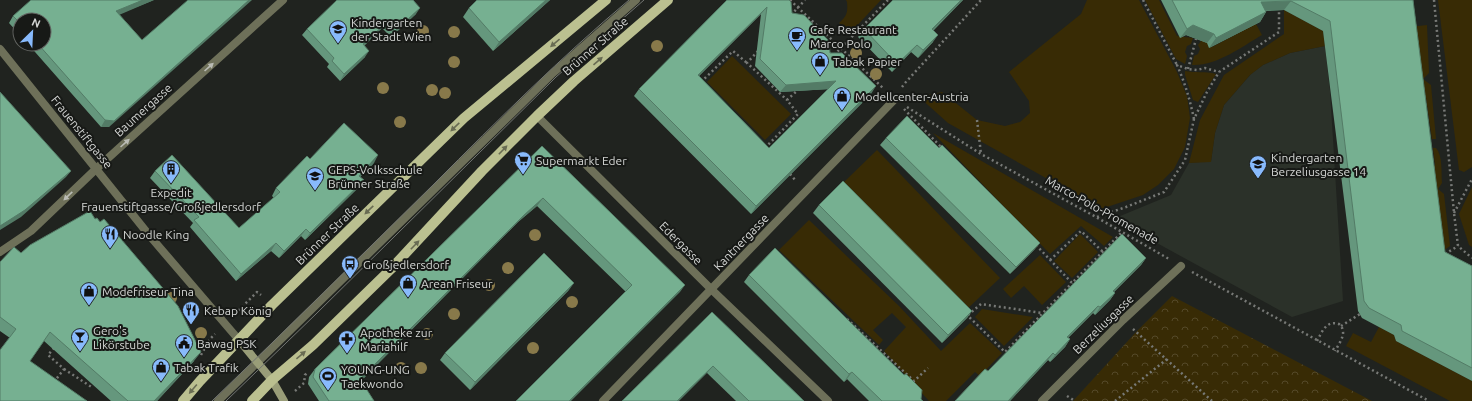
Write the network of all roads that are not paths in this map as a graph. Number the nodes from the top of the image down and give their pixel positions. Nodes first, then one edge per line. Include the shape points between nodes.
1 (283, 0) edge
2 (606, 0) edge
3 (636, 0) edge
4 (668, 0) edge
5 (0, 50) edge
6 (895, 99) road end
7 (537, 116) junction
8 (96, 169) junction
9 (0, 252) edge
10 (1181, 266) road end
11 (712, 289) junction
12 (238, 340) junction
13 (258, 363) junction
14 (272, 380) junction
15 (183, 401) edge
16 (218, 401) edge
17 (252, 401) edge
18 (284, 401) edge
19 (603, 401) edge
20 (828, 401) edge
21 (1042, 401) edge

8 -> 1 street, Baumergasse
2 -> 12 main road, Brünner Straße via 464,118
3 - 13 street via 553,73
7 -> 4 main road, Brünner Straße
5 - 8 street, Frauenstiftgasse
6 - 11 street, Kantnergasse
7 - 11 street, Edergasse
14 -> 7 main road, Brünner Straße via 313,345 392,269 482,171
8 -> 9 street, Baumergasse via 31,232
8 - 12 street, Frauenstiftgasse
10 - 21 street, Berzeliusgasse
11 - 19 street, Kantnergasse
11 - 20 street, Edergasse
12 - 13 main road
12 -> 15 main road, Brünner Straße
13 - 14 main road
13 - 16 street
14 - 17 main road, Brünner Straße
14 - 18 main road

